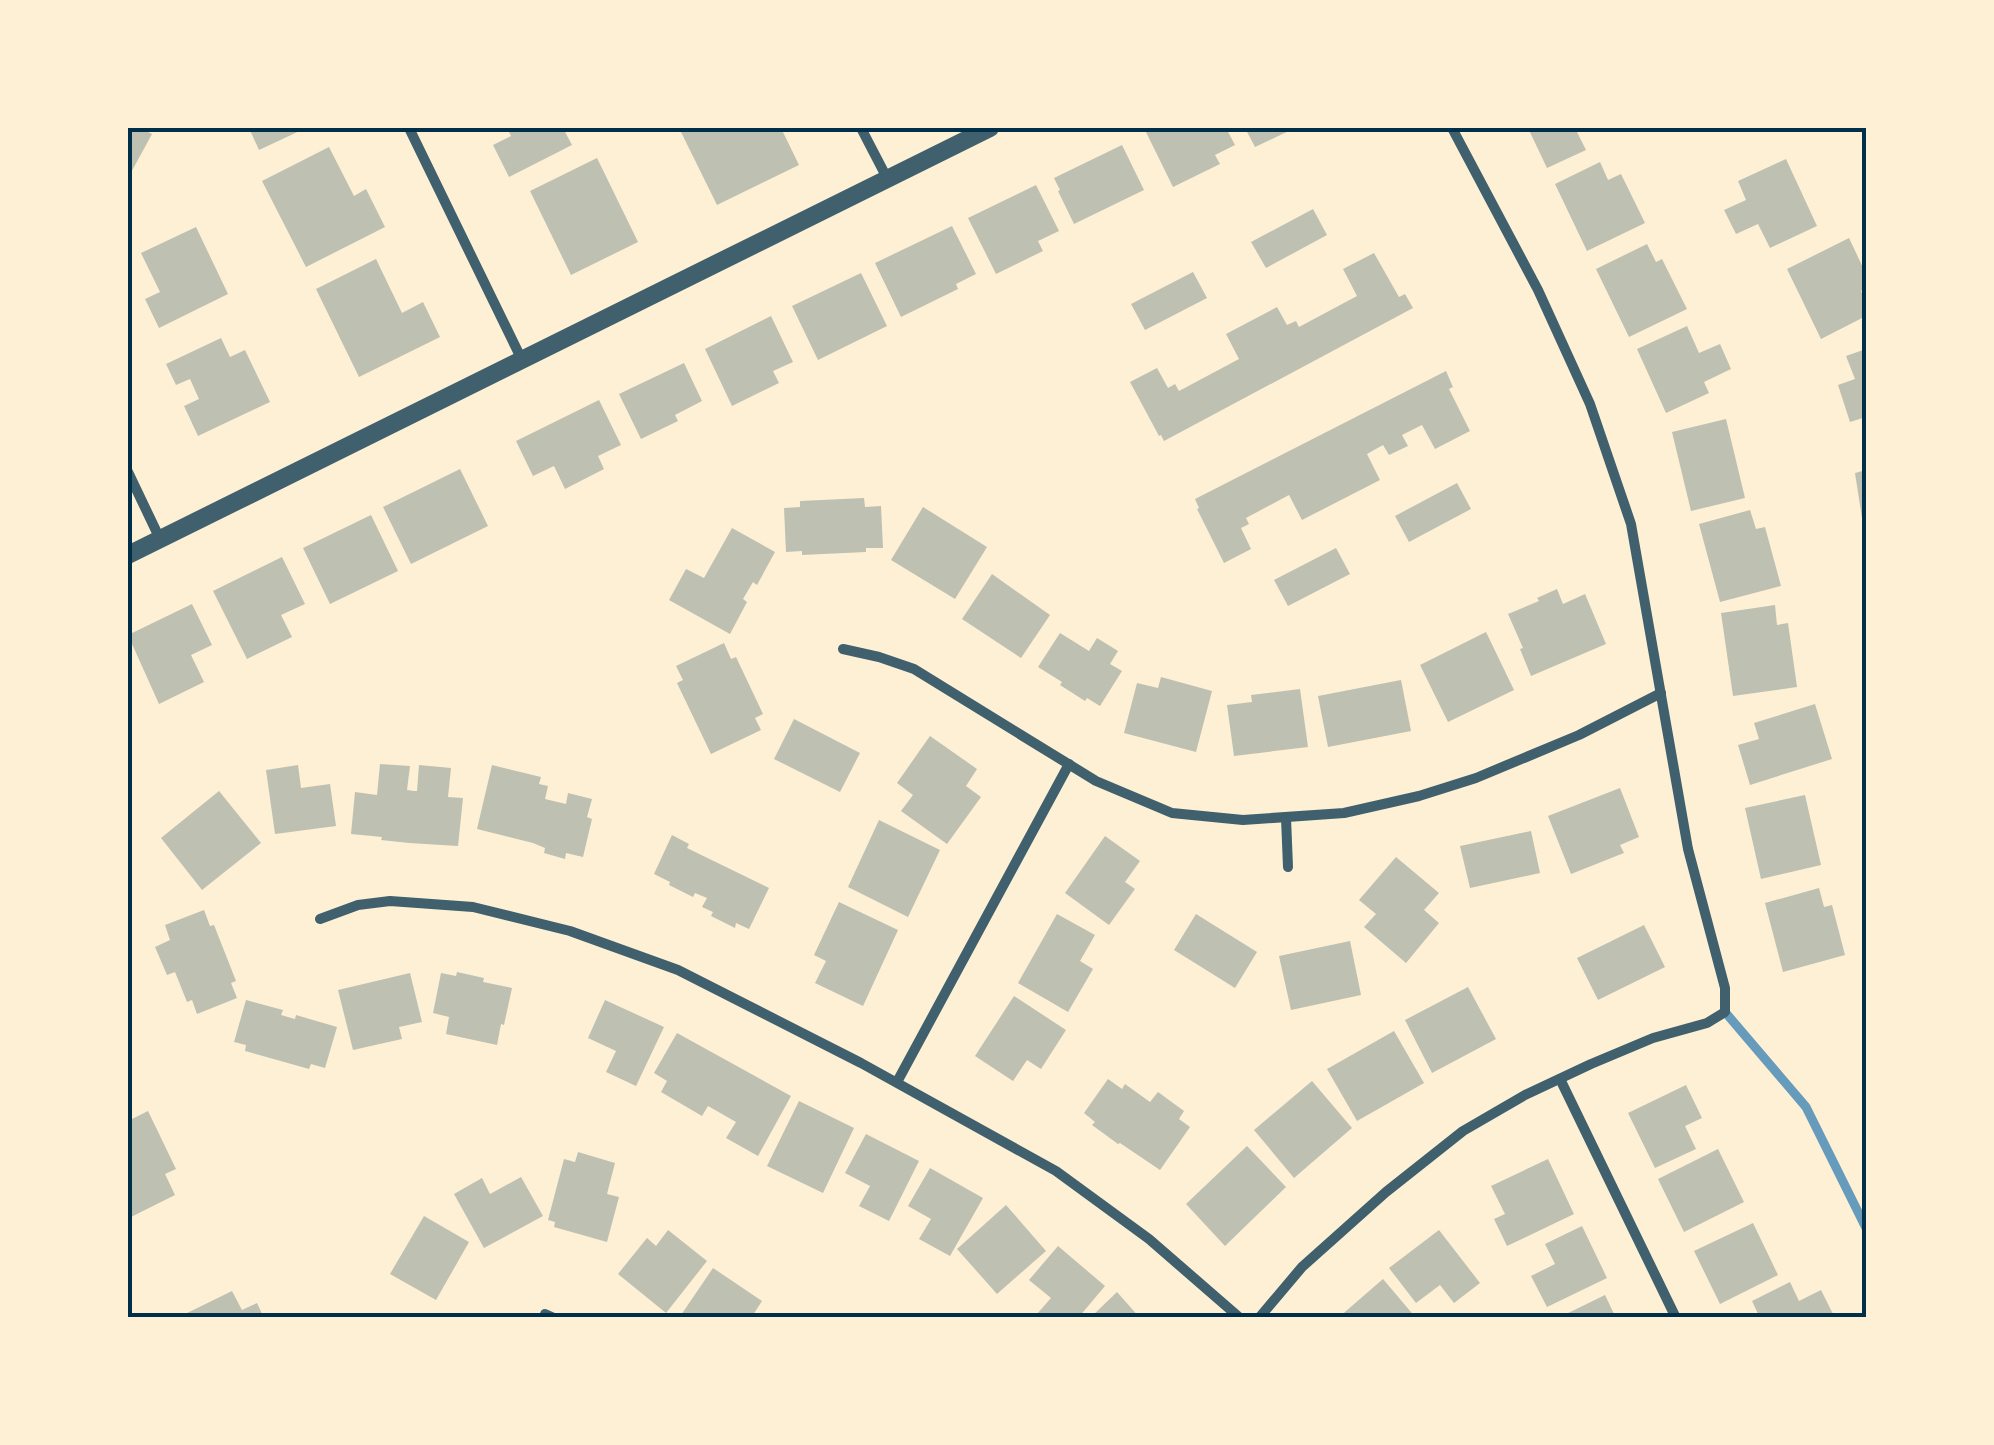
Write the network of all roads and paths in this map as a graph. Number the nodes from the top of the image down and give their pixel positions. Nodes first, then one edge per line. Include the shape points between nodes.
1 (409, 128) edge
2 (861, 128) edge
3 (990, 128) edge
4 (1452, 128) edge
5 (887, 178) junction
6 (522, 360) junction
7 (128, 472) edge
8 (160, 539) junction
9 (128, 555) edge
10 (842, 649) dead end
11 (1661, 692) junction
12 (1069, 764) junction
13 (1286, 818) junction
14 (1288, 867) dead end
15 (320, 919) dead end
16 (1560, 1078) junction
17 (897, 1082) junction
18 (1240, 1318) edge
19 (1259, 1318) edge
20 (1676, 1318) edge

1 - 6 street
2 - 5 street
3 - 5 street
4 - 11 street via 1538,290 1599,430 1631,524
5 - 6 street
6 - 8 street
7 - 8 street
8 - 9 street
10 - 12 street via 914,669
11 - 13 street via 1476,778 1344,813
11 - 16 street via 1725,1012
12 - 13 street via 1172,813
12 - 17 street
13 - 14 street
15 - 17 street via 390,901 473,907 570,931 678,970
16 - 19 street via 1463,1131 1302,1267
16 - 20 street
17 - 18 street via 1056,1171 1150,1239

